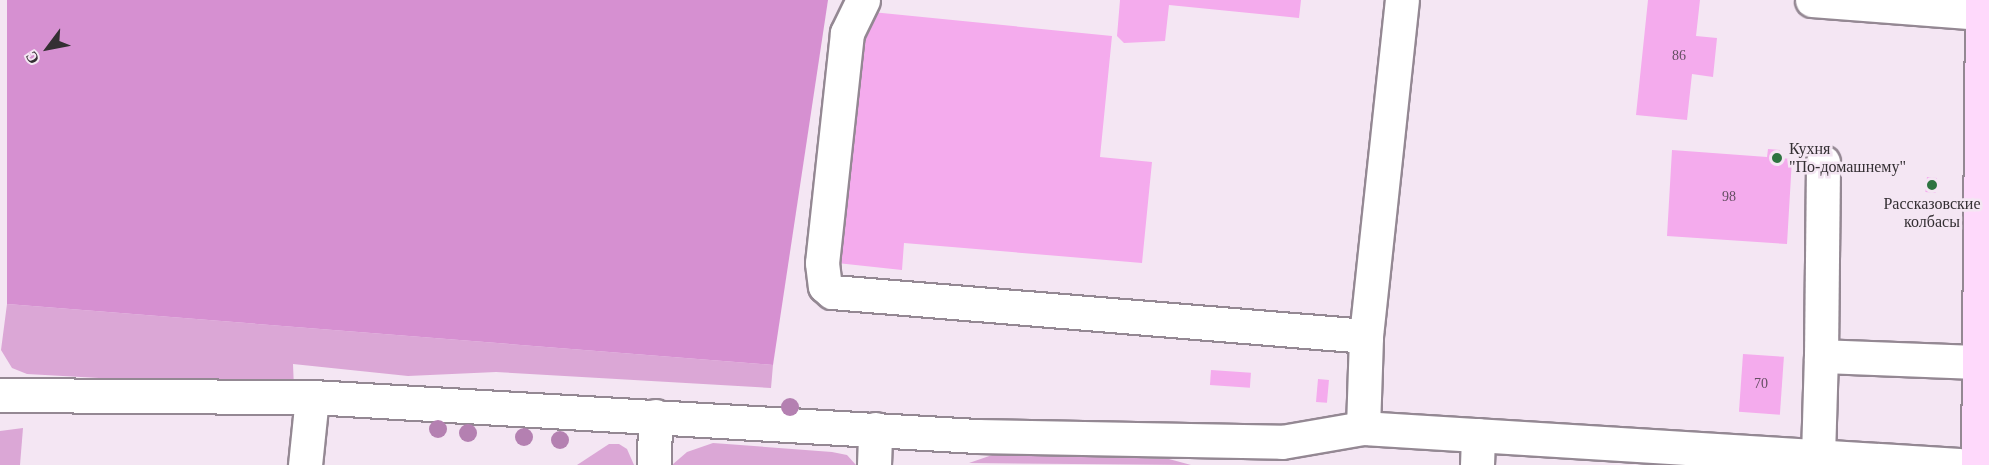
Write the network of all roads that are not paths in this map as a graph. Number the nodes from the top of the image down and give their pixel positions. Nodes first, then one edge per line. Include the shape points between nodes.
1 (863, 0) edge
2 (1402, 0) edge
3 (1812, 0) edge
4 (1982, 7) edge
5 (1823, 162) dead end
6 (1366, 336) junction
7 (1821, 356) junction
8 (1979, 362) junction
9 (0, 394) edge
10 (312, 397) junction
11 (655, 416) junction
12 (1363, 428) junction
13 (875, 429) junction
14 (1478, 450) edge
15 (1281, 453) edge
16 (1834, 460) edge
17 (305, 465) edge
18 (654, 465) edge
19 (874, 465) edge
20 (1959, 465) edge
21 (1978, 465) edge

1 - 6 street via 847,33 822,263 825,286 832,292
2 - 6 street
3 - 4 street
4 - 8 main road
5 - 7 street
6 - 12 street
7 - 8 street
7 - 16 street
8 - 21 main road
9 - 10 street
10 - 11 street
10 - 17 street
11 - 13 street
11 - 18 street
12 - 14 street
12 - 15 street
13 - 15 street
13 - 19 street
14 - 16 street
16 - 20 street

